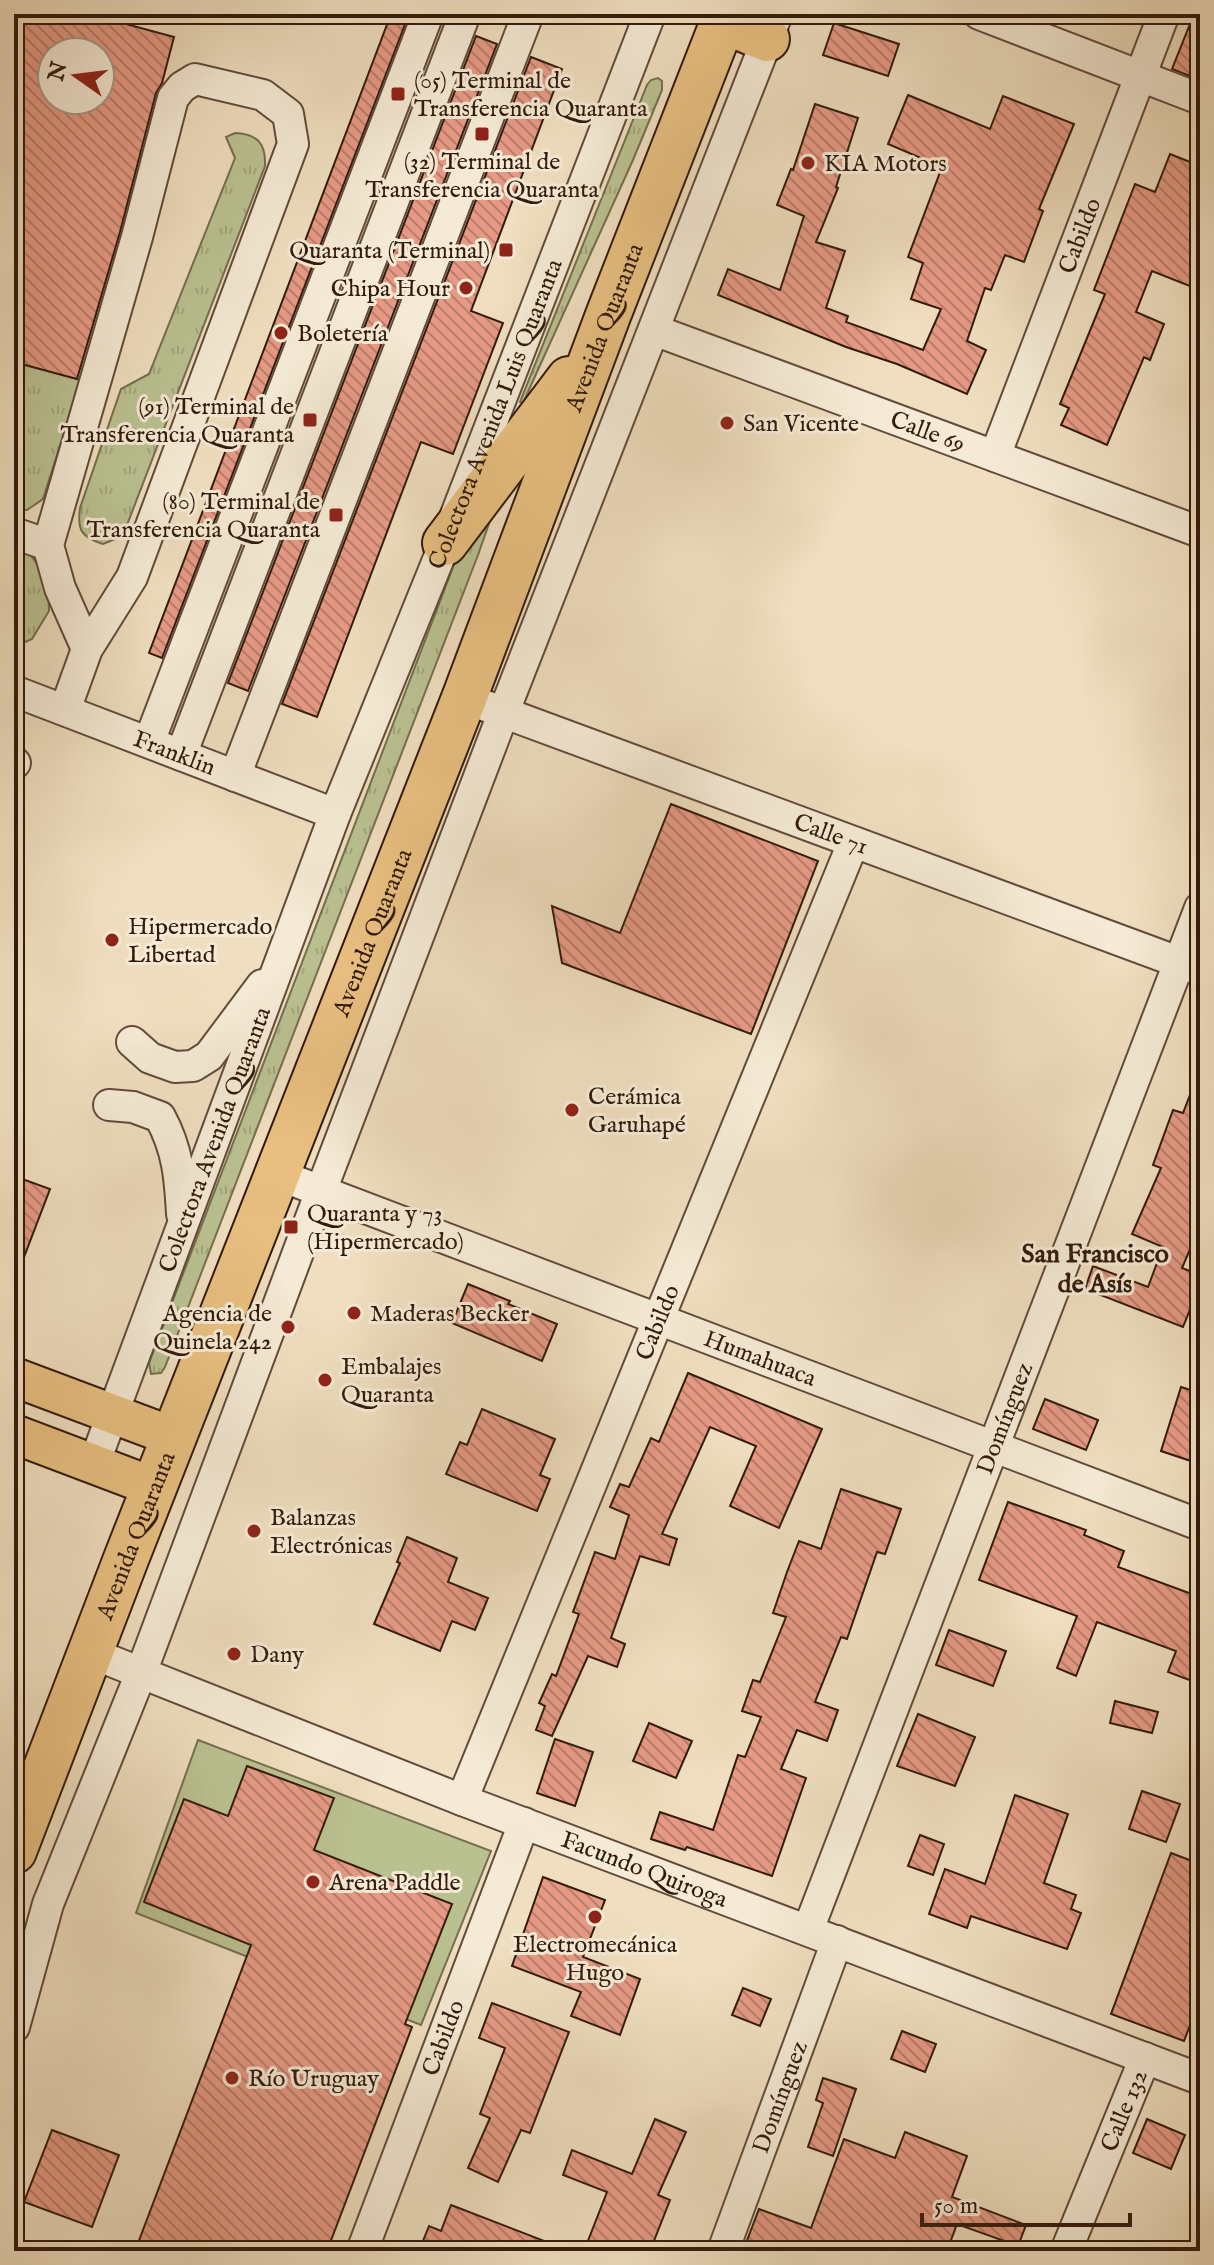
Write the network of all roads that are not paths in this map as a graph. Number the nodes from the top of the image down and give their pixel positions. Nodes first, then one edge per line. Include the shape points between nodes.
1 (428, 14) edge
2 (465, 14) edge
3 (528, 14) edge
4 (650, 14) edge
5 (979, 14) edge
6 (1164, 14) edge
7 (718, 16) edge
8 (772, 26) edge
9 (1140, 76) junction
10 (1200, 99) edge
11 (654, 330) junction
12 (599, 339) junction
13 (995, 456) junction
14 (1200, 532) edge
15 (14, 533) edge
16 (445, 543) junction
17 (48, 545) junction
18 (87, 649) junction
19 (14, 691) edge
20 (465, 696) junction
21 (65, 710) junction
22 (503, 714) junction
23 (149, 742) junction
24 (181, 755) junction
25 (235, 776) junction
26 (335, 814) junction
27 (853, 843) junction
28 (1200, 908) edge
29 (282, 957) junction
30 (1189, 966) edge
31 (132, 1042) dead end
32 (109, 1105) dead end
33 (276, 1174) junction
34 (321, 1191) junction
35 (183, 1225) junction
36 (658, 1319) junction
37 (14, 1377) edge
38 (113, 1414) junction
39 (14, 1434) edge
40 (174, 1437) junction
41 (993, 1447) junction
42 (94, 1464) junction
43 (154, 1487) junction
44 (1200, 1525) edge
45 (91, 1653) junction
46 (141, 1673) junction
47 (462, 1800) junction
48 (524, 1823) junction
49 (14, 1851) edge
50 (808, 1930) junction
51 (837, 1941) junction
52 (14, 2027) edge
53 (1145, 2058) junction
54 (1200, 2079) edge
55 (362, 2251) edge
56 (723, 2251) edge
57 (1066, 2251) edge

1 - 23 street
2 - 24 street
3 - 25 street
4 - 16 street, Colectora Avenida Luis Quaranta
5 - 9 street
6 - 9 street, Cabildo
7 - 8 highway
7 - 12 highway, Avenida Quaranta
8 - 11 street
9 - 10 street
9 - 13 street, Cabildo
11 - 13 street, Calle 69
11 - 22 street
12 - 16 highway
12 - 20 highway, Avenida Quaranta
13 - 14 street, Calle 69
15 - 17 street
16 - 26 street, Colectora Avenida Luis Quaranta
17 - 18 street
17 - 18 street via 173,98 195,79 263,95 288,114 293,144 132,577
18 - 21 street
19 - 21 street, Franklin
20 - 22 street, Calle 71
20 - 33 highway, Avenida Quaranta
21 - 23 street, Franklin
22 - 27 street, Calle 71
22 - 34 street
23 - 24 street, Franklin
24 - 25 street, Franklin
25 - 26 street, Franklin
26 - 29 street, Colectora Avenida Quaranta
27 - 30 street, Calle 71
27 - 36 street, Cabildo
28 - 30 street, Domínguez
29 - 31 street via 209,1056 193,1066 175,1067 150,1058
29 - 35 street, Colectora Avenida Quaranta
30 - 41 street, Domínguez
32 - 35 street via 160,1117 179,1169
33 - 34 street, Humahuaca
33 - 40 highway, Avenida Quaranta
34 - 36 street, Humahuaca
34 - 46 street
35 - 38 street, Colectora Avenida Quaranta
36 - 41 street, Humahuaca
36 - 47 street, Cabildo
37 - 38 main road
38 - 40 main road
38 - 42 street, Colectora Avenida Quaranta
39 - 42 main road
40 - 43 highway, Avenida Quaranta
41 - 44 street, Humahuaca
41 - 50 street, Domínguez
42 - 43 main road
43 - 45 highway, Avenida Quaranta
45 - 46 street, Facundo Quiroga
45 - 49 highway, Avenida Quaranta
46 - 47 street, Facundo Quiroga
46 - 52 street via 48,1904
47 - 48 street, Facundo Quiroga
48 - 50 street, Facundo Quiroga
48 - 55 street, Cabildo
50 - 51 street, Facundo Quiroga
51 - 53 street, Facundo Quiroga
51 - 56 street, Domínguez
53 - 54 street, Facundo Quiroga
53 - 57 street, Calle 132

